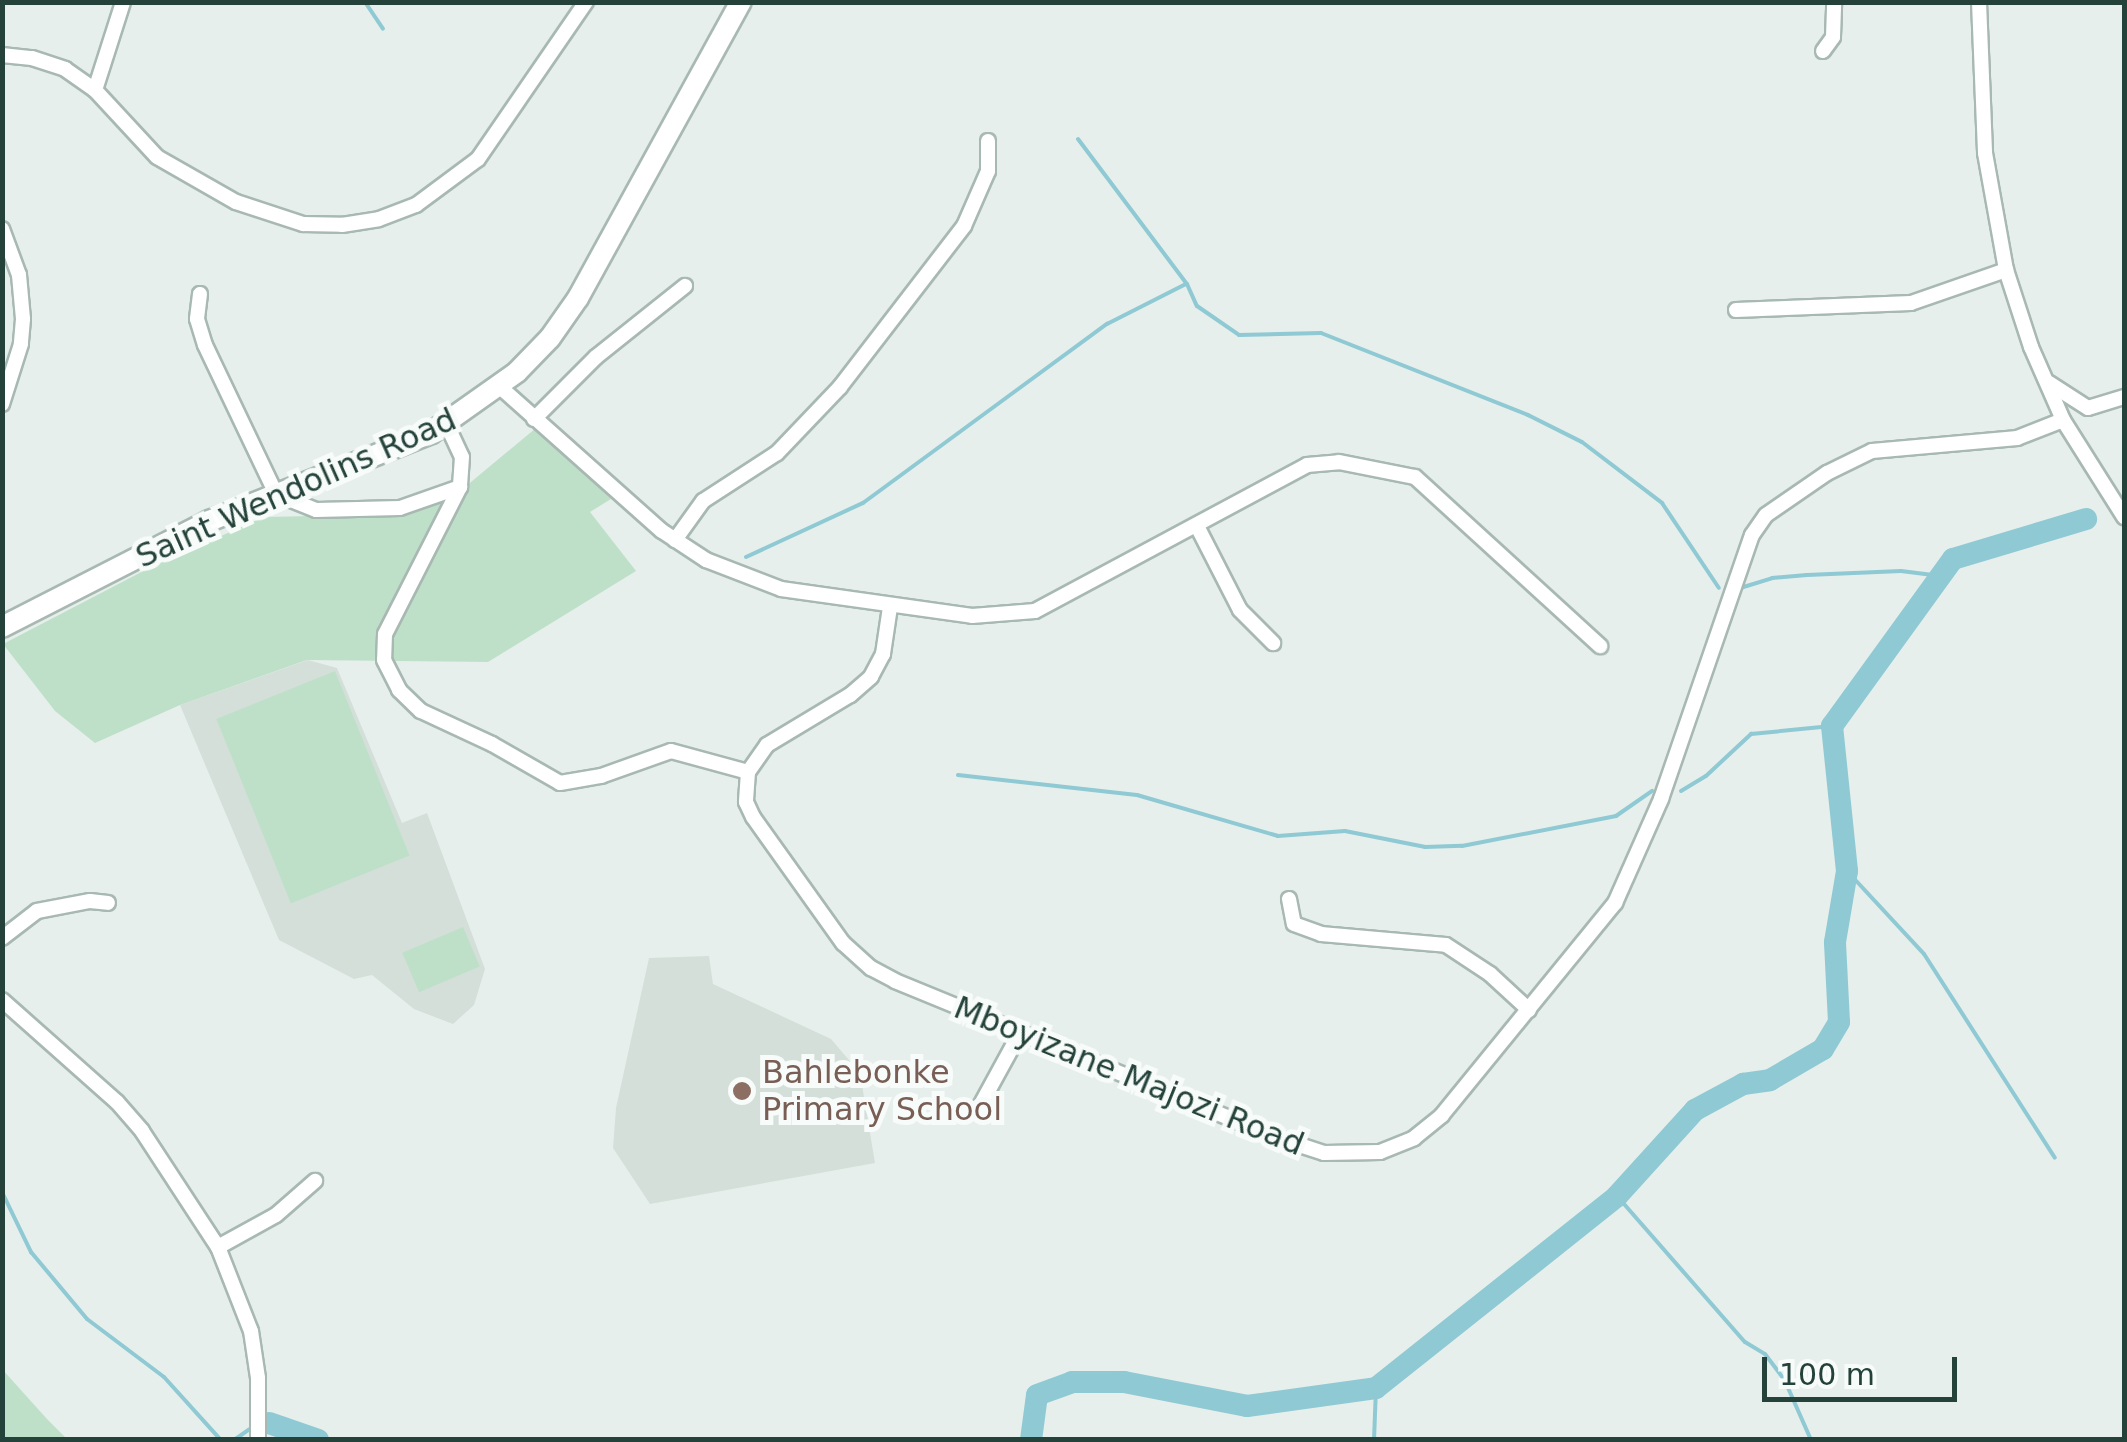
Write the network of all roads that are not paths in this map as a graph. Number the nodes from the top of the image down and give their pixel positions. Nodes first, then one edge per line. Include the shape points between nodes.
1 (123, 2) edge
2 (586, 2) edge
3 (741, 2) edge
4 (1834, 2) edge
5 (1979, 2) edge
6 (1824, 52) dead end
7 (2, 56) edge
8 (95, 90) junction
9 (988, 141) dead end
10 (2, 229) edge
11 (2006, 270) junction
12 (684, 286) dead end
13 (200, 294) dead end
14 (1736, 310) dead end
15 (2045, 379) junction
16 (499, 386) junction
17 (2124, 397) edge
18 (2, 404) edge
19 (534, 419) junction
20 (2064, 420) junction
21 (447, 425) junction
22 (460, 486) junction
23 (276, 494) junction
24 (2124, 517) edge
25 (1198, 526) junction
26 (674, 540) junction
27 (890, 607) junction
28 (2, 626) edge
29 (1273, 642) dead end
30 (1600, 646) dead end
31 (748, 772) junction
32 (1289, 899) dead end
33 (108, 903) dead end
34 (2, 938) edge
35 (2, 1000) edge
36 (1528, 1010) junction
37 (1021, 1031) junction
38 (980, 1106) dead end
39 (315, 1181) dead end
40 (218, 1246) junction
41 (258, 1440) edge

1 - 8 street
2 - 8 street via 478,158 437,192 379,219 303,224 236,202 157,156
3 - 16 street, Saint Wendolins Road via 578,298 550,338
4 - 6 street via 1833,37
5 - 11 street via 1985,152
7 - 8 street via 65,69
9 - 26 street via 988,172 964,226 840,387 778,453 703,501
10 - 18 street via 19,275 23,320
11 - 14 street via 1911,304
11 - 15 street
12 - 19 street
13 - 23 street via 197,319 205,345
15 - 17 street via 2088,408
15 - 20 street
16 - 19 street
16 - 21 street, Saint Wendolins Road
19 - 26 street
20 - 24 street
20 - 36 street, Mboyizane Majozi Road via 2017,438 1872,450 1766,515 1752,535 1630,875 1587,942
21 - 22 street via 462,457
21 - 23 street, Saint Wendolins Road
22 - 23 street via 400,508 316,510
22 - 31 street via 385,634 384,660 398,690 421,711 560,783 671,751
23 - 28 street, Saint Wendolins Road
25 - 27 street via 1035,611 984,617
25 - 29 street via 1240,610
25 - 30 street via 1308,465 1339,462 1416,477
26 - 27 street via 781,589
27 - 31 street via 883,654 871,676 767,745
31 - 37 street, Mboyizane Majozi Road via 746,802 753,817 843,944 895,981
32 - 36 street via 1294,924 1321,934 1446,944
33 - 34 street via 37,911
35 - 40 street via 142,1131
36 - 37 street, Mboyizane Majozi Road via 1425,1130 1355,1156 1324,1154 1278,1138
37 - 38 street
39 - 40 street via 276,1215
40 - 41 street via 251,1332

